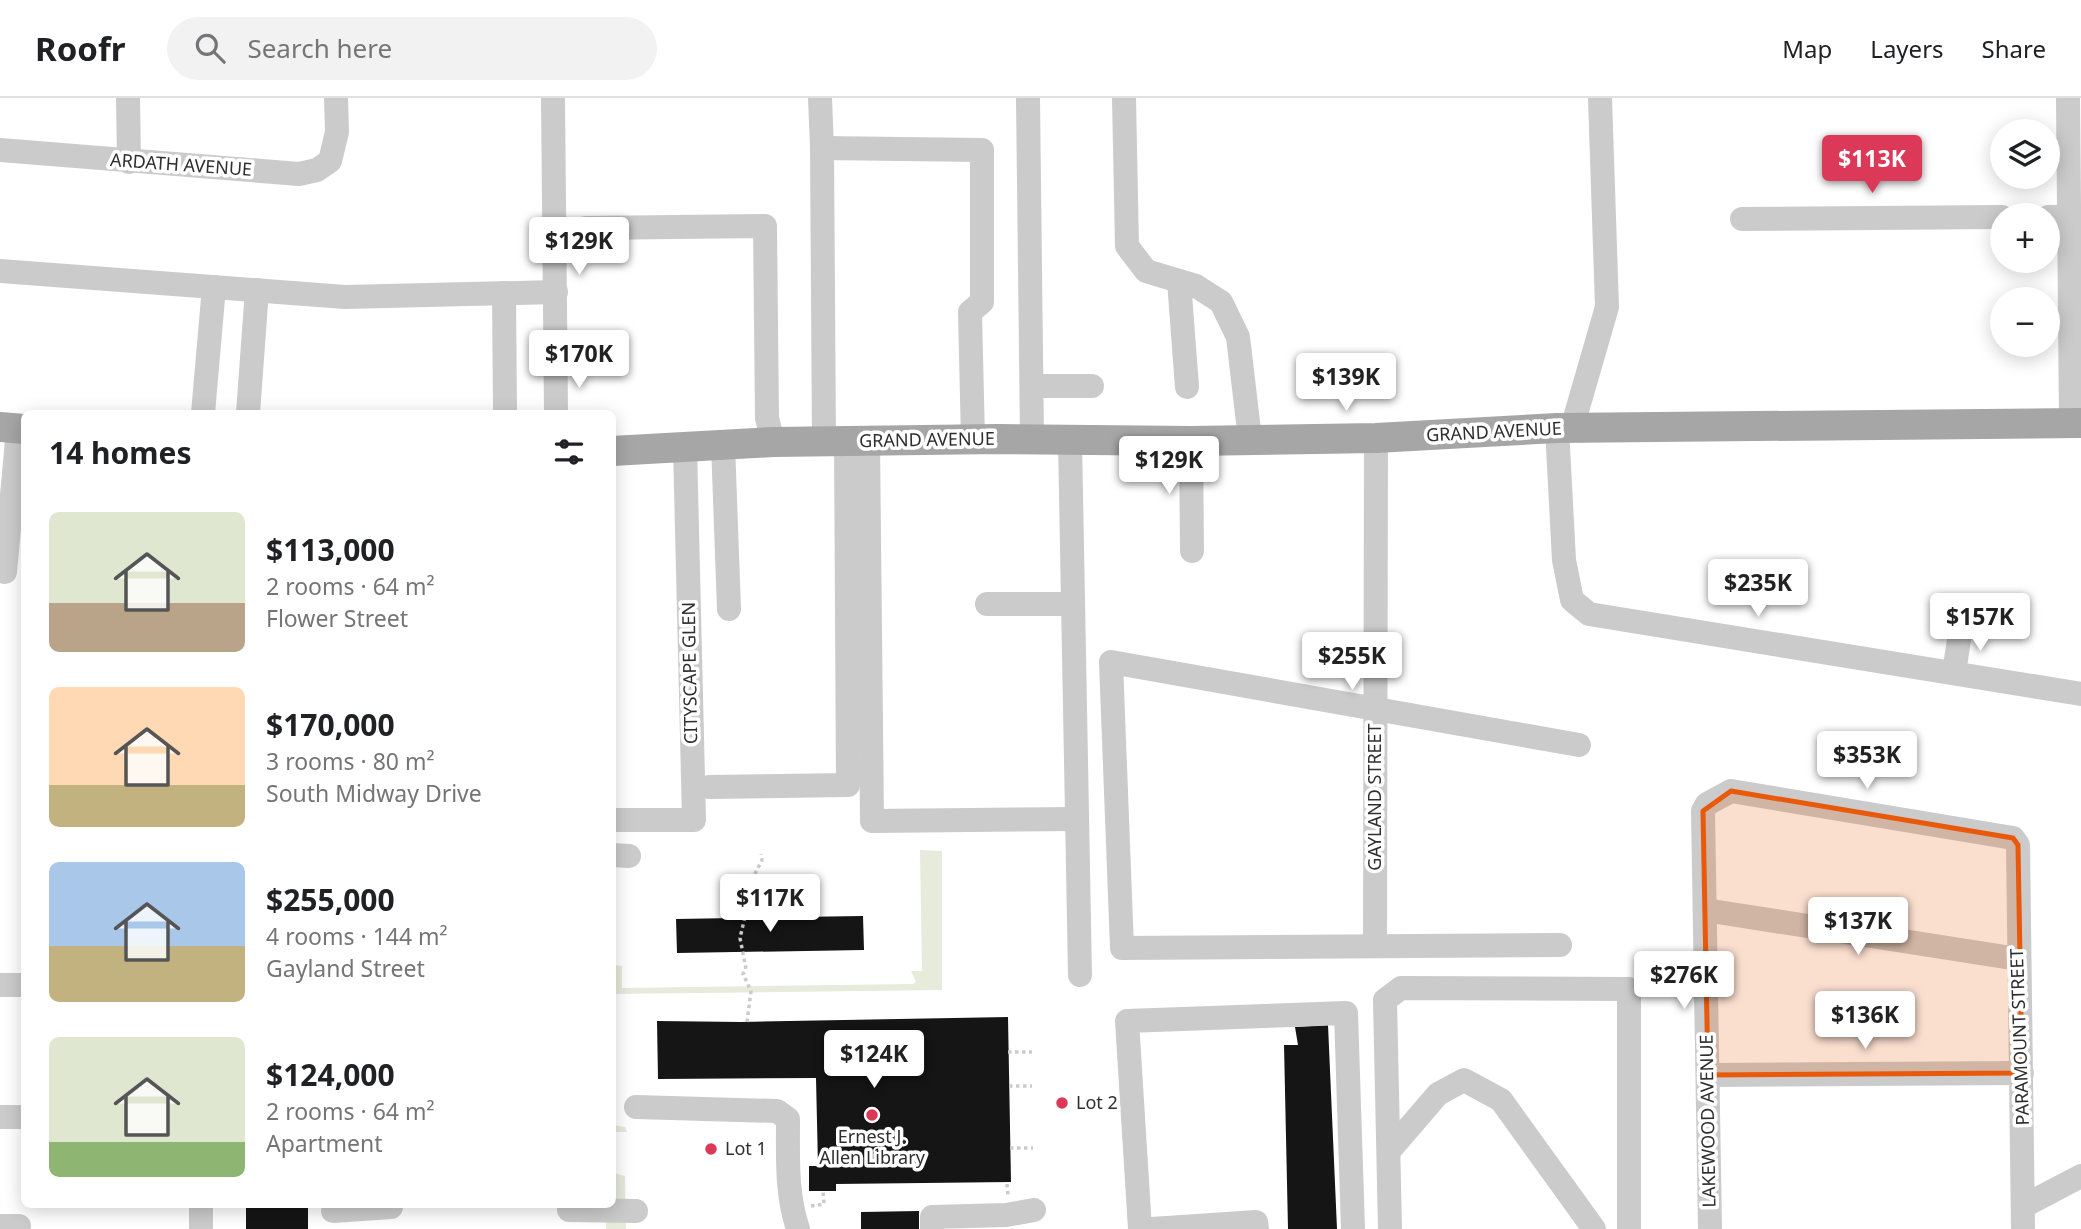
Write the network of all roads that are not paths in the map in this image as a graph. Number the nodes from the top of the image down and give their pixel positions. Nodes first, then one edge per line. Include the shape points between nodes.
1 (128, 98) edge
2 (336, 98) edge
3 (553, 98) edge
4 (820, 98) edge
5 (1028, 98) edge
6 (1124, 98) edge
7 (1600, 98) edge
8 (2068, 98) edge
9 (822, 148) junction
10 (0, 150) edge
11 (129, 162) junction
12 (2059, 203) edge
13 (1990, 217) edge
14 (1742, 219) dead end
15 (555, 238) junction
16 (2060, 240) edge
17 (0, 271) edge
18 (1179, 281) junction
19 (214, 287) junction
20 (257, 290) junction
21 (556, 292) junction
22 (503, 293) junction
23 (1032, 386) junction
24 (1092, 386) dead end
25 (1186, 387) dead end
26 (203, 410) edge
27 (248, 410) edge
28 (505, 410) edge
29 (556, 410) edge
30 (2076, 423) edge
31 (14, 428) edge
32 (1565, 428) junction
33 (1376, 438) junction
34 (1032, 439) junction
35 (1070, 439) junction
36 (1250, 439) junction
37 (973, 440) junction
38 (846, 441) junction
39 (1191, 441) junction
40 (772, 442) junction
41 (723, 444) junction
42 (685, 446) junction
43 (616, 451) edge
44 (1192, 551) dead end
45 (5, 572) dead end
46 (986, 604) dead end
47 (1073, 604) junction
48 (729, 610) dead end
49 (1962, 626) dead end
50 (1954, 673) junction
51 (2081, 694) edge
52 (1374, 708) junction
53 (1579, 745) dead end
54 (709, 788) dead end
55 (1707, 804) joint
56 (1077, 819) junction
57 (616, 820) edge
58 (1705, 910) junction
59 (1560, 945) dead end
60 (1375, 946) junction
61 (2018, 959) junction
62 (1080, 975) dead end
63 (0, 985) edge
64 (21, 985) edge
65 (2022, 1073) junction
66 (1707, 1075) junction
67 (636, 1107) dead end
68 (1390, 1151) junction
69 (2081, 1176) edge
70 (201, 1208) edge
71 (391, 1208) edge
72 (1034, 1210) dead end
73 (636, 1211) dead end
74 (569, 1214) edge
75 (333, 1215) edge
76 (2024, 1218) edge
77 (201, 1229) edge
78 (798, 1229) edge
79 (932, 1229) edge
80 (1140, 1229) edge
81 (1152, 1229) edge
82 (1257, 1229) edge
83 (1353, 1229) edge
84 (1390, 1229) edge
85 (1594, 1229) edge
86 (1629, 1229) edge
87 (1710, 1229) edge

1 - 11 street
2 - 11 street, ARDATH AVENUE via 337,132 330,161 317,170 299,174
3 - 15 street
4 - 9 street
5 - 23 street
6 - 18 street via 1127,246 1146,271
7 - 32 street via 1606,307
8 - 12 street
9 - 37 street via 982,150 982,302 970,312
9 - 38 street
10 - 11 street, ARDATH AVENUE
13 - 14 street
15 - 21 street
15 - 40 street via 586,228 765,226 767,418
16 - 30 street
17 - 19 street
18 - 25 street
18 - 36 street via 1221,302 1238,337
19 - 20 street
19 - 26 street
20 - 22 street via 345,297
20 - 27 street
21 - 22 street
21 - 29 street
22 - 28 street
23 - 24 street
23 - 34 street
30 - 32 main road, GRAND AVENUE
31 - 45 street
32 - 33 main road, GRAND AVENUE
32 - 50 street via 1564,561 1572,600 1590,614
33 - 36 main road, GRAND AVENUE
33 - 52 street, GAYLAND STREET
34 - 35 main road, GRAND AVENUE
34 - 37 main road, GRAND AVENUE
35 - 39 main road, GRAND AVENUE
35 - 47 street
36 - 39 main road, GRAND AVENUE
37 - 38 main road, GRAND AVENUE
38 - 40 main road, GRAND AVENUE
38 - 54 street via 848,785
38 - 56 street via 872,821
39 - 44 street
40 - 41 main road, GRAND AVENUE
41 - 42 main road, GRAND AVENUE
41 - 48 street
42 - 43 main road, GRAND AVENUE
42 - 57 street, CITYSCAPE GLEN via 694,820
46 - 47 street
47 - 56 street
49 - 50 street
50 - 51 street
52 - 53 street
52 - 60 street, GAYLAND STREET
52 - 60 street via 1111,662 1122,948
55 - 58 street, LAKEWOOD AVENUE via 1703,811
55 - 61 street, PARAMOUNT STREET via 1731,791 2013,838 2018,845
56 - 62 street
58 - 61 street
58 - 66 street, LAKEWOOD AVENUE
59 - 60 street
61 - 65 street, PARAMOUNT STREET
63 - 64 street
65 - 66 street
65 - 76 street, PARAMOUNT STREET
66 - 87 street, LAKEWOOD AVENUE
67 - 78 street via 777,1111 788,1119 791,1209
68 - 84 street
68 - 85 street via 1438,1094 1464,1080 1501,1100
68 - 86 street via 1385,1000 1401,988 1629,989
69 - 76 street
70 - 77 street
71 - 75 street
72 - 79 street via 932,1217
73 - 74 street
80 - 83 street via 1127,1020 1346,1013
81 - 82 street via 1256,1222

